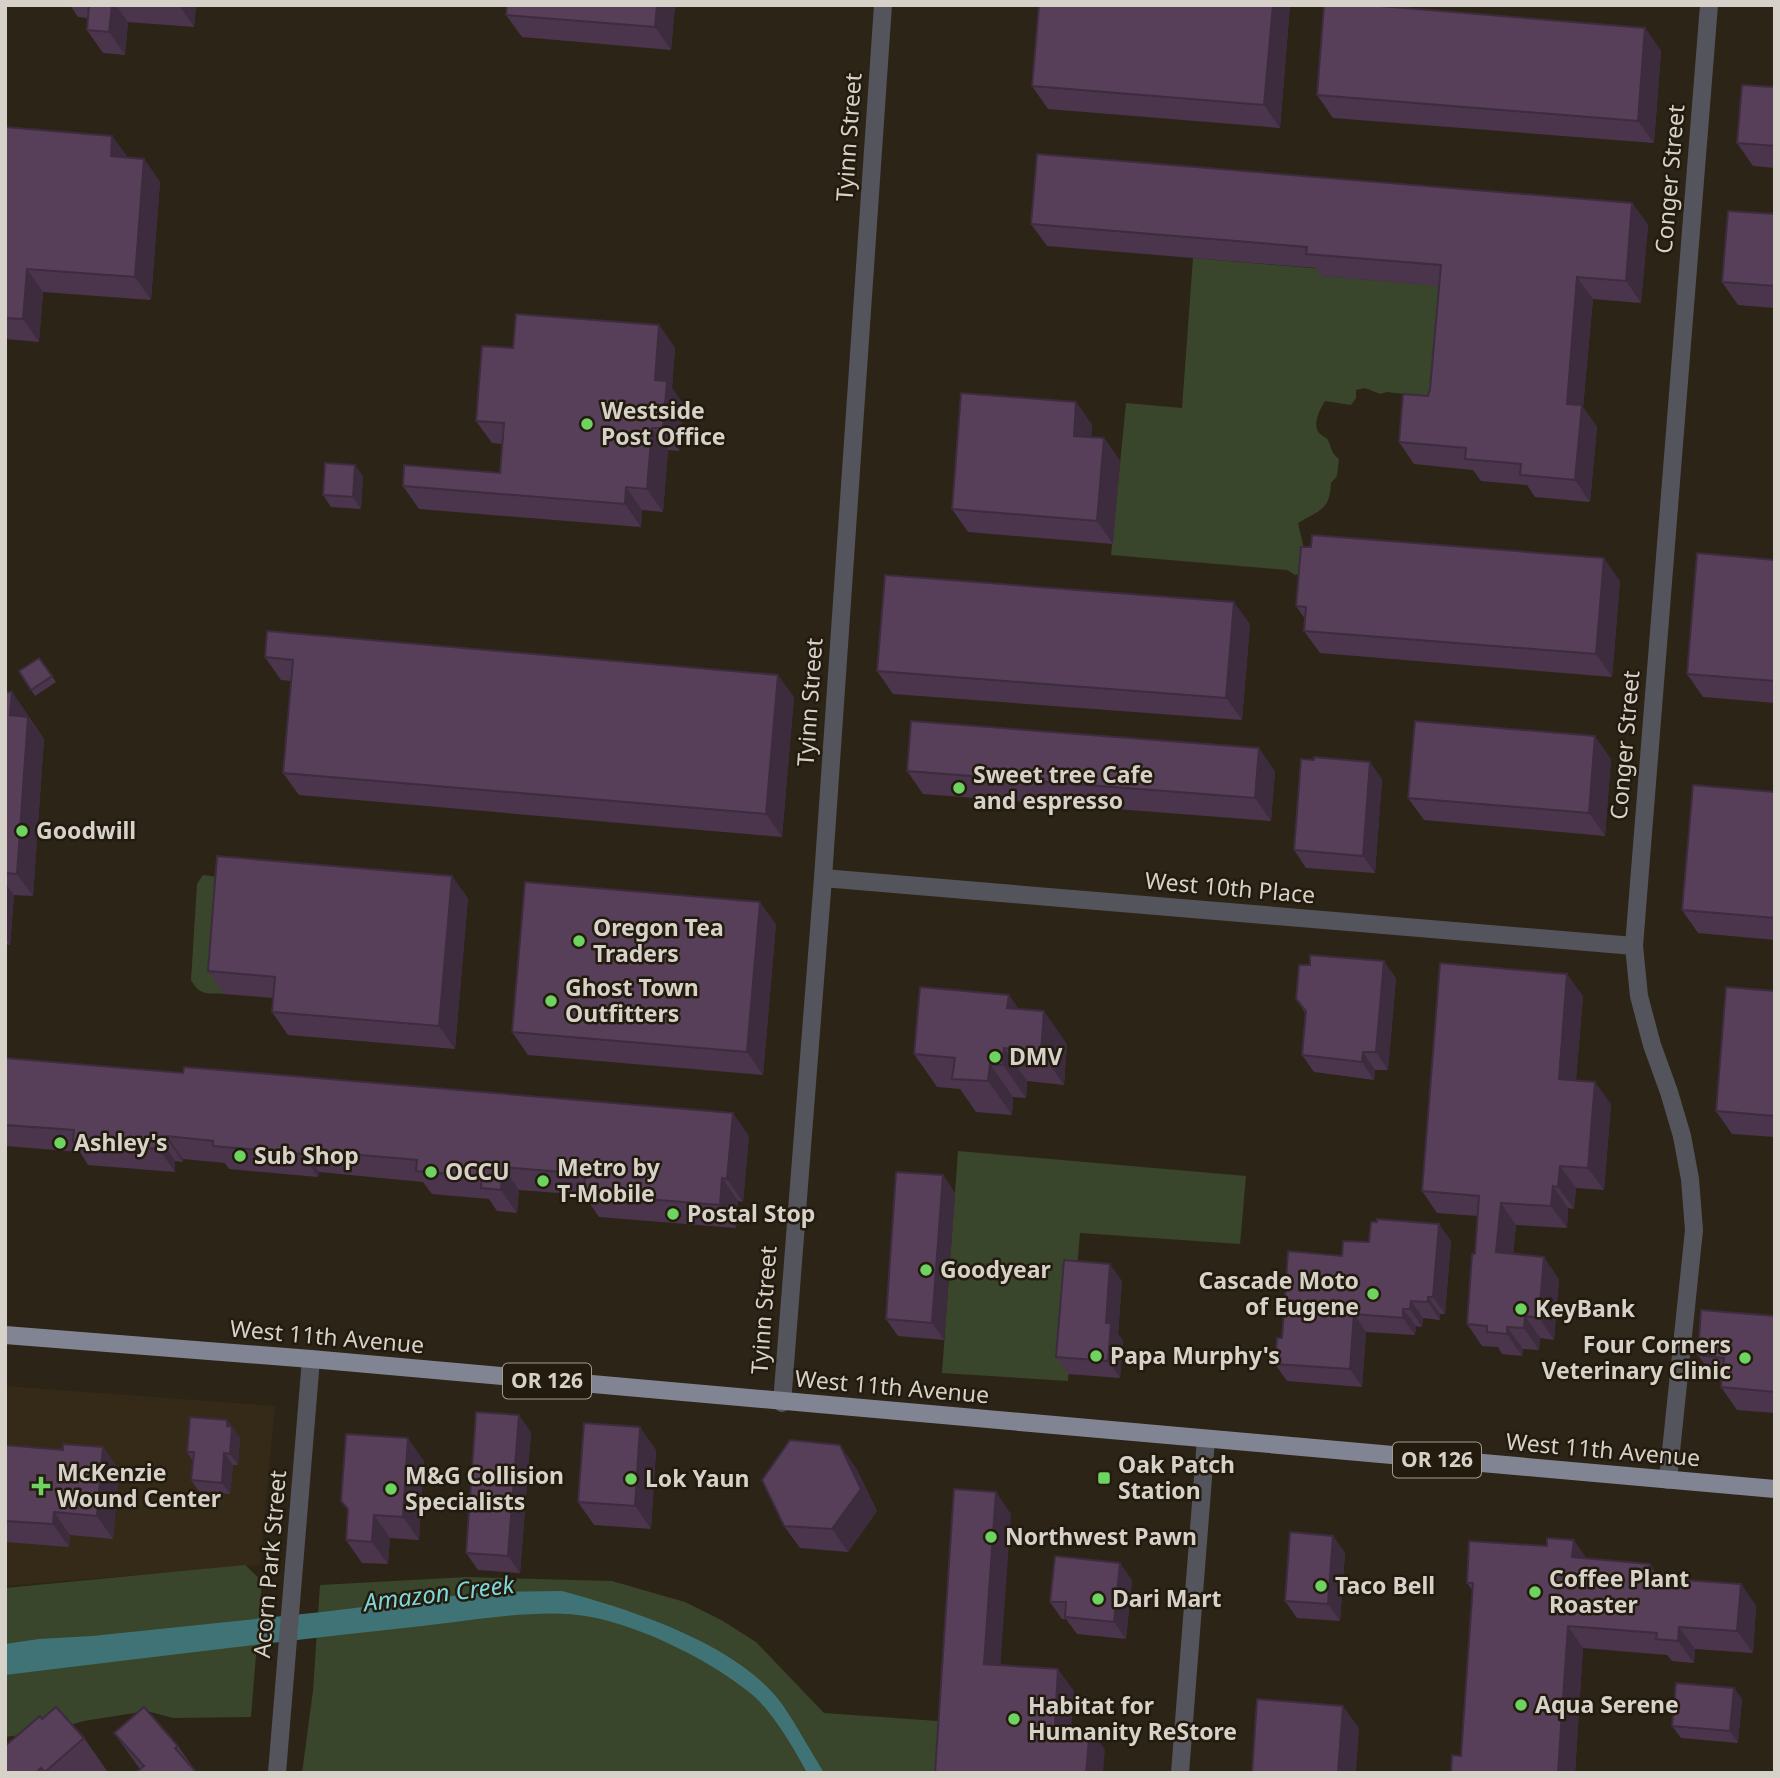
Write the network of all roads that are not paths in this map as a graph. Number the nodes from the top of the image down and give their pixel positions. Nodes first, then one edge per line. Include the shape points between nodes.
1 (883, 5) edge
2 (1709, 5) edge
3 (823, 878) junction
4 (1634, 946) junction
5 (5, 1335) edge
6 (311, 1359) junction
7 (782, 1403) junction
8 (1206, 1439) junction
9 (1668, 1480) junction
10 (1775, 1489) edge
11 (277, 1773) edge
12 (1180, 1773) edge

1 - 3 street, Tyinn Street
2 - 4 street, Conger Street
3 - 4 street, West 10th Place
3 - 7 street, Tyinn Street
4 - 9 street, Conger Street via 1639,996 1682,1136 1694,1230
5 - 6 main road, West 11th Avenue / OR 126
6 - 7 main road, West 11th Avenue / OR 126
6 - 11 street, Acorn Park Street
7 - 8 main road, West 11th Avenue / OR 126
8 - 9 main road, West 11th Avenue / OR 126
8 - 12 street
9 - 10 main road, West 11th Avenue / OR 126

